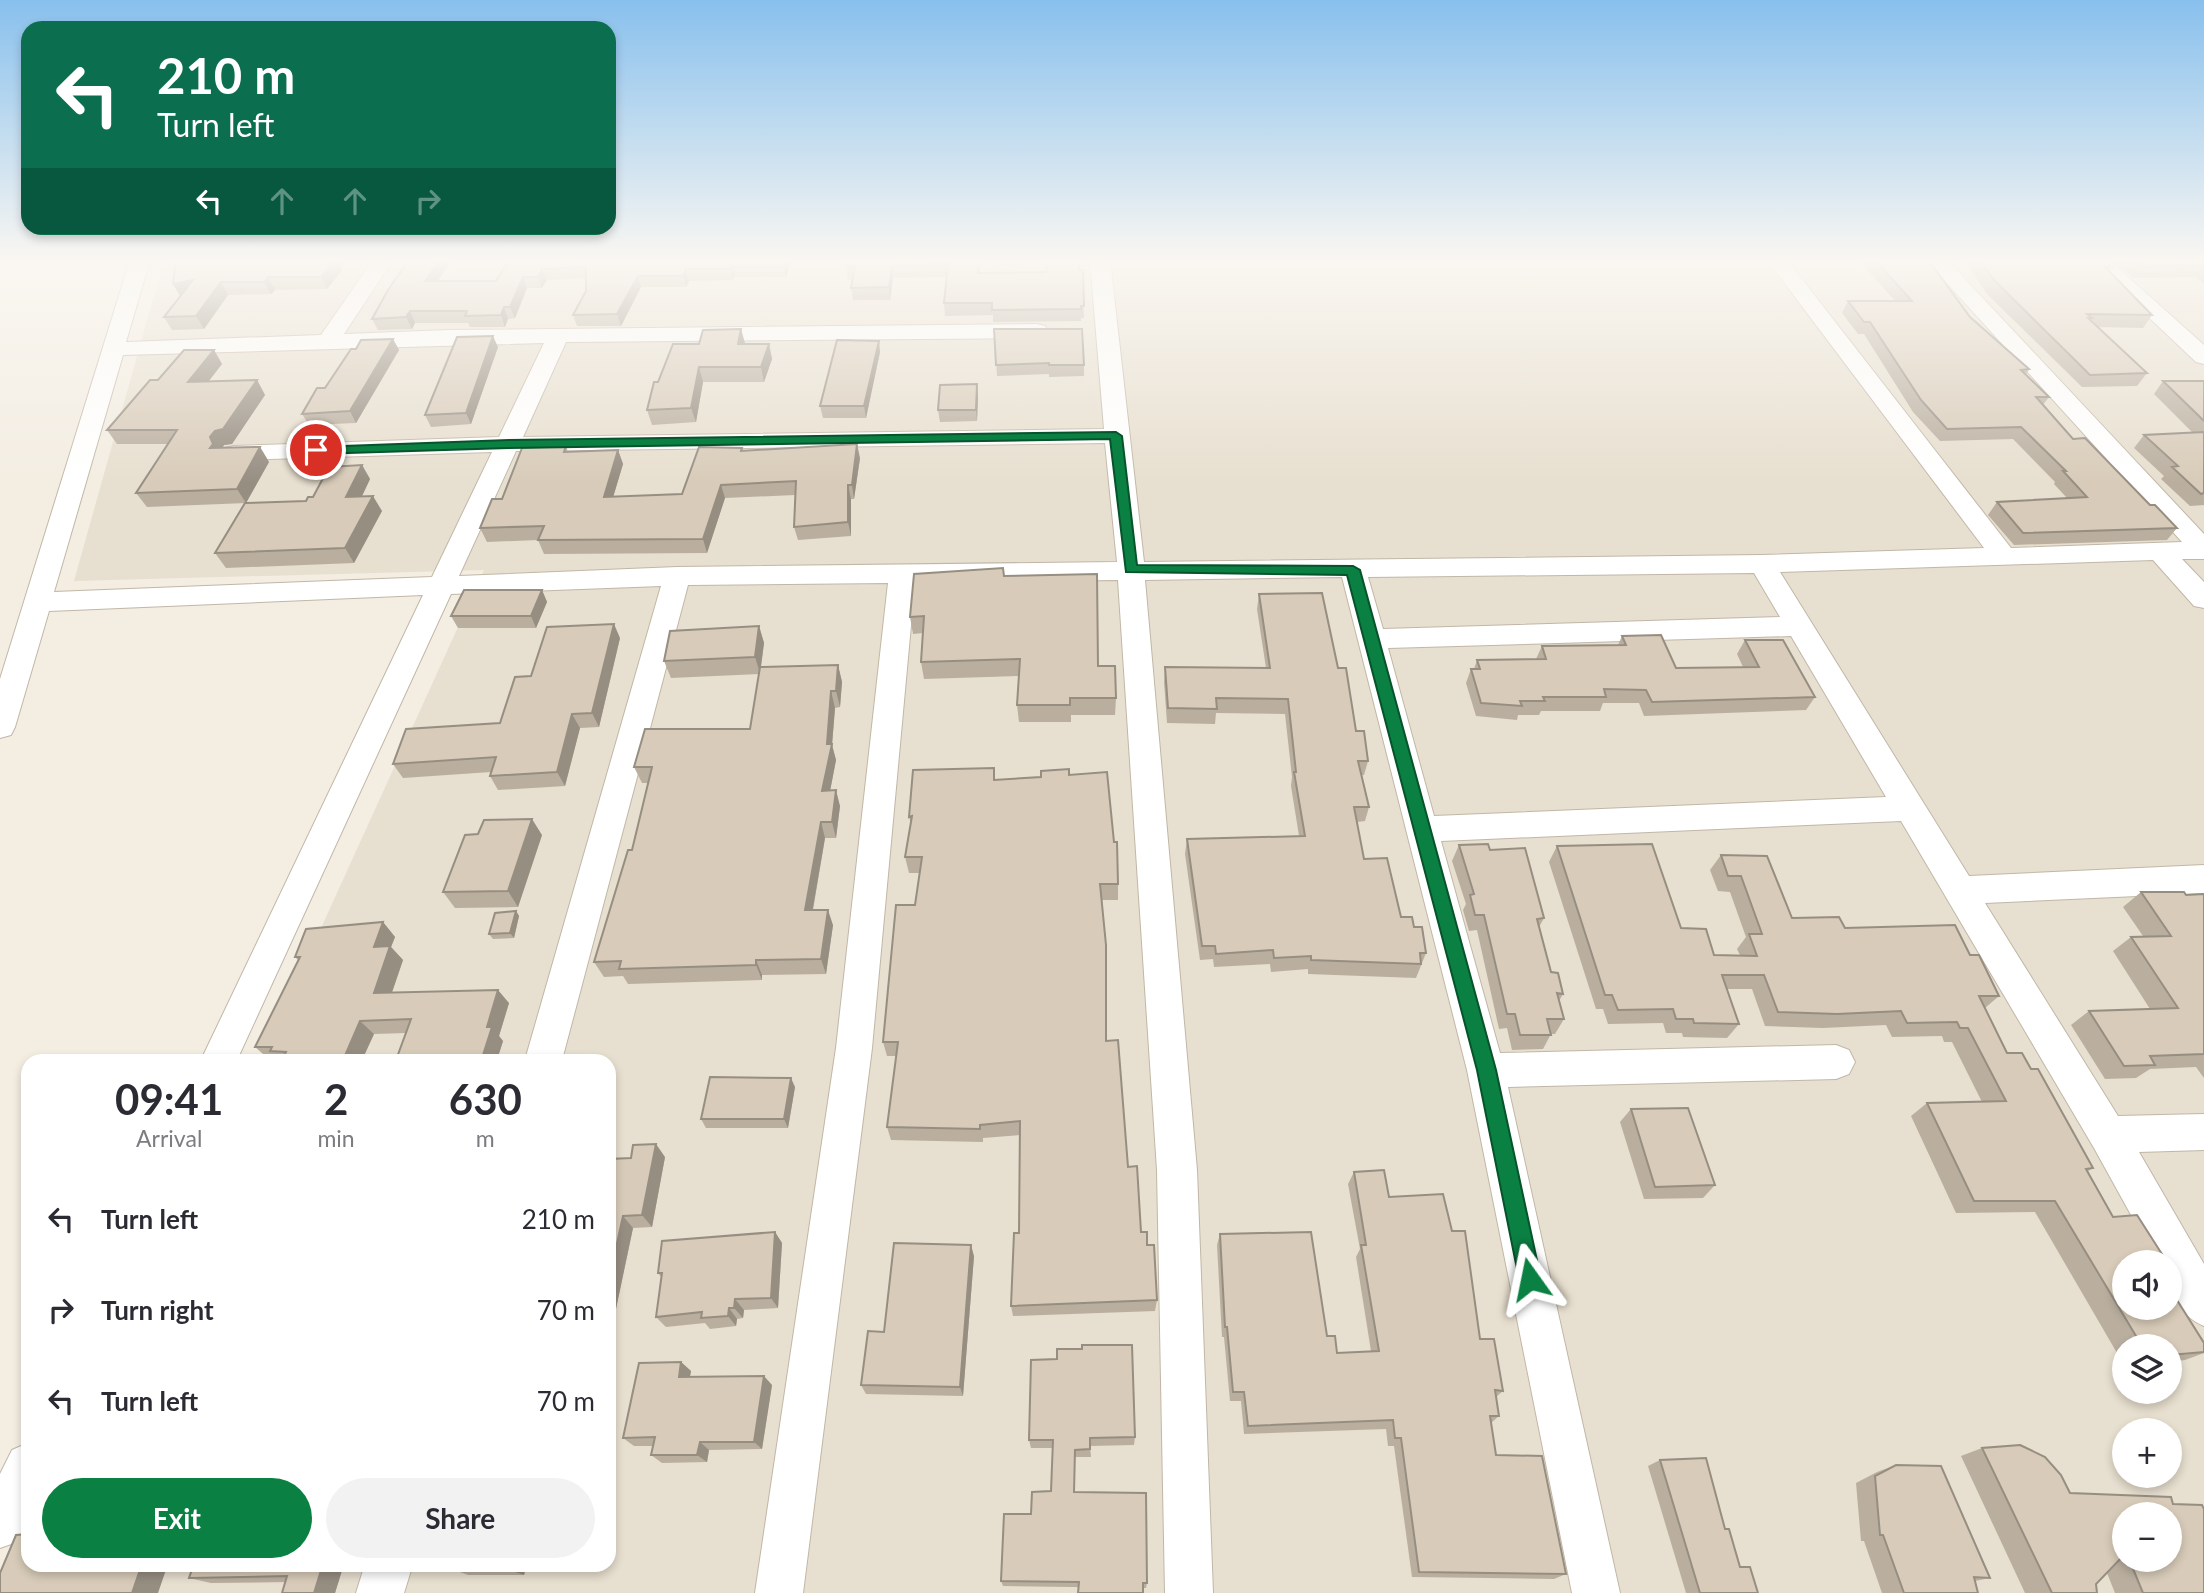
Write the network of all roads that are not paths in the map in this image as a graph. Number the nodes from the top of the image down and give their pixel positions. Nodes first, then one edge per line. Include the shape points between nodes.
1 (119, 334) edge
2 (333, 334) edge
3 (792, 334) edge
4 (1105, 334) edge
5 (1834, 334) edge
6 (2005, 334) edge
7 (2179, 334) edge
8 (557, 338) junction
9 (329, 340) junction
10 (115, 349) junction
11 (2204, 357) edge
12 (1116, 436) junction
13 (509, 444) junction
14 (234, 453) edge
15 (2204, 550) edge
16 (2160, 552) junction
17 (2004, 558) junction
18 (1762, 564) junction
19 (1130, 569) junction
20 (1353, 570) junction
21 (902, 574) junction
22 (677, 576) junction
23 (442, 587) junction
24 (2204, 599) edge
25 (37, 602) junction
26 (1799, 626) junction
27 (1371, 639) junction
28 (0, 727) edge
29 (1909, 808) junction
30 (1422, 829) junction
31 (2204, 879) edge
32 (1959, 890) junction
33 (222, 1054) edge
34 (546, 1054) edge
35 (1836, 1062) dead end
36 (1486, 1070) junction
37 (2204, 1132) edge
38 (2108, 1135) junction
39 (2204, 1306) edge
40 (21, 1481) edge
41 (0, 1525) edge
42 (387, 1572) edge
43 (380, 1593) edge
44 (779, 1593) edge
45 (1189, 1593) edge
46 (1596, 1593) edge

1 - 10 street
2 - 9 street
3 - 8 street
4 - 12 street
5 - 17 street
6 - 15 street
7 - 11 street
8 - 9 street
8 - 13 street
9 - 10 street
10 - 25 street
12 - 13 street
12 - 19 street
13 - 14 street
13 - 23 street
15 - 16 street
16 - 17 street
16 - 24 street
17 - 18 street
18 - 20 street
18 - 26 street
19 - 20 street
19 - 21 street
19 - 45 street via 1177,1170
20 - 27 street
21 - 22 street
21 - 44 street via 854,1048
22 - 23 street
22 - 34 street
23 - 25 street
23 - 33 street
25 - 28 street
26 - 27 street
26 - 29 street
27 - 30 street
29 - 30 street
29 - 32 street
30 - 36 street
31 - 32 street
32 - 38 street
35 - 36 street
36 - 46 street
37 - 38 street
38 - 39 street
40 - 41 street
42 - 43 street

